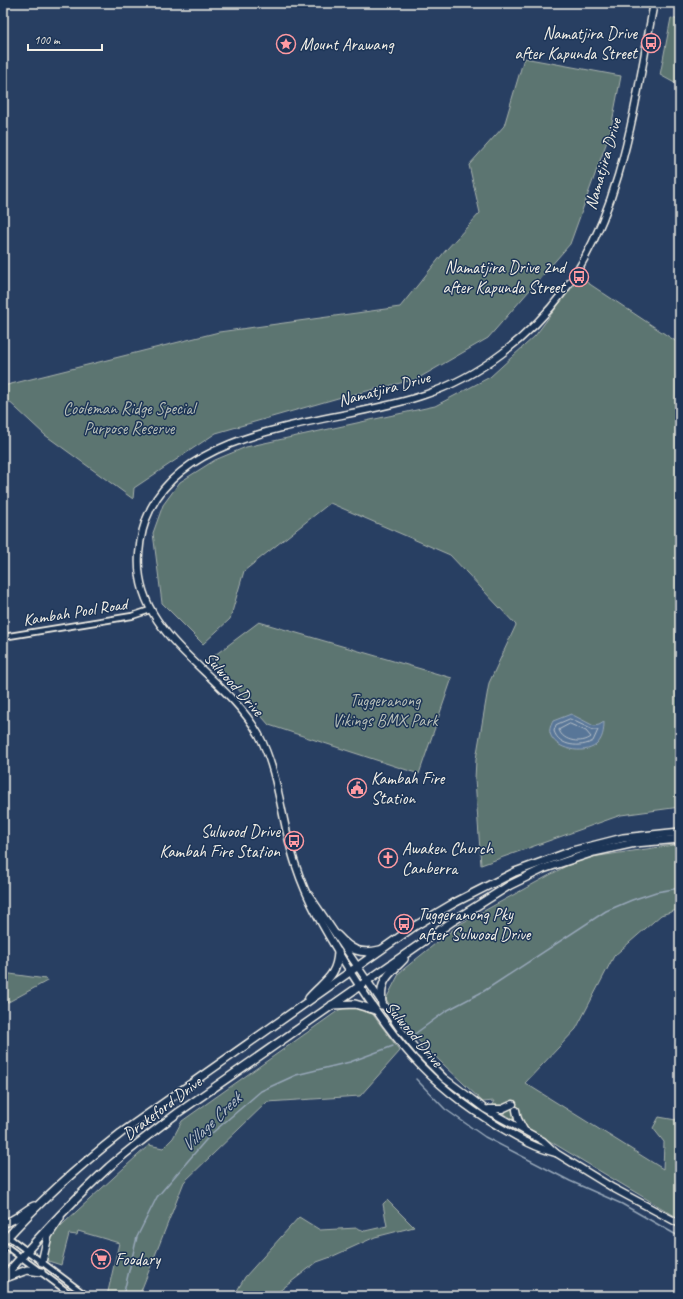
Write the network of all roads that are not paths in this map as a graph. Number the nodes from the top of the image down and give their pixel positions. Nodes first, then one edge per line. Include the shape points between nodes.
1 (654, 3) edge
2 (150, 610) junction
3 (3, 637) edge
4 (680, 832) edge
5 (680, 839) edge
6 (302, 882) junction
7 (336, 935) junction
8 (412, 949) junction
9 (383, 950) junction
10 (338, 952) junction
11 (354, 970) junction
12 (366, 981) junction
13 (359, 986) junction
14 (332, 1005) junction
15 (382, 1005) junction
16 (299, 1008) junction
17 (375, 1010) junction
18 (485, 1108) junction
19 (525, 1131) junction
20 (556, 1154) junction
21 (38, 1204) junction
22 (63, 1212) junction
23 (3, 1223) edge
24 (679, 1224) edge
25 (4, 1239) edge
26 (27, 1251) junction
27 (21, 1257) junction
28 (42, 1262) junction
29 (41, 1272) junction
30 (3, 1279) edge
31 (73, 1296) edge
32 (87, 1296) edge

1 - 2 main road, Namatjira Drive via 626,149 617,180 584,258 563,291 544,314 499,355 461,379 428,394 391,406 249,437 219,448 192,463 167,484 144,522 138,562
2 - 3 street, Kambah Pool Road via 132,616
2 - 6 main road, Sulwood Drive via 166,634 235,702 259,735 272,766 288,843
4 - 9 highway, Drakeford Drive via 639,835 598,843 534,864 454,903 415,926
5 - 8 highway via 611,847 543,869 510,885
6 - 7 main road, Sulwood Drive
6 - 10 main road, Sulwood Drive via 313,909
7 - 9 highway via 348,947 357,951
7 - 11 main road, Sulwood Drive
8 - 12 highway, Drakeford Drive
8 - 15 highway via 384,980 381,990
9 - 11 highway, Drakeford Drive
10 - 11 main road, Sulwood Drive
10 - 16 highway via 337,963 331,976
11 - 12 main road, Sulwood Drive
11 - 13 main road, Sulwood Drive
11 - 16 highway, Drakeford Drive
12 - 13 highway, Drakeford Drive
12 - 15 main road, Sulwood Drive
13 - 14 highway, Drakeford Drive
13 - 17 main road, Sulwood Drive
14 - 17 highway via 355,1004
14 - 22 highway, Drakeford Drive via 179,1112 109,1167
15 - 18 main road, Sulwood Drive via 427,1061 454,1086
16 - 21 highway, Drakeford Drive via 97,1152
17 - 20 main road, Sulwood Drive via 410,1056 447,1092 503,1129 534,1146
18 - 19 main road, Sulwood Drive
18 - 19 main road via 495,1110 514,1107 520,1125
19 - 20 main road, Sulwood Drive
20 - 24 main road, Sulwood Drive
21 - 23 highway via 26,1209 11,1221
21 - 25 highway, Drakeford Drive
22 - 26 highway, Drakeford Drive
22 - 28 highway via 56,1227 48,1236
25 - 26 street
25 - 27 street
26 - 27 highway, Drakeford Drive
26 - 28 street
27 - 29 street
27 - 30 highway, Drakeford Drive
28 - 32 street
29 - 30 highway via 27,1270
29 - 31 street

